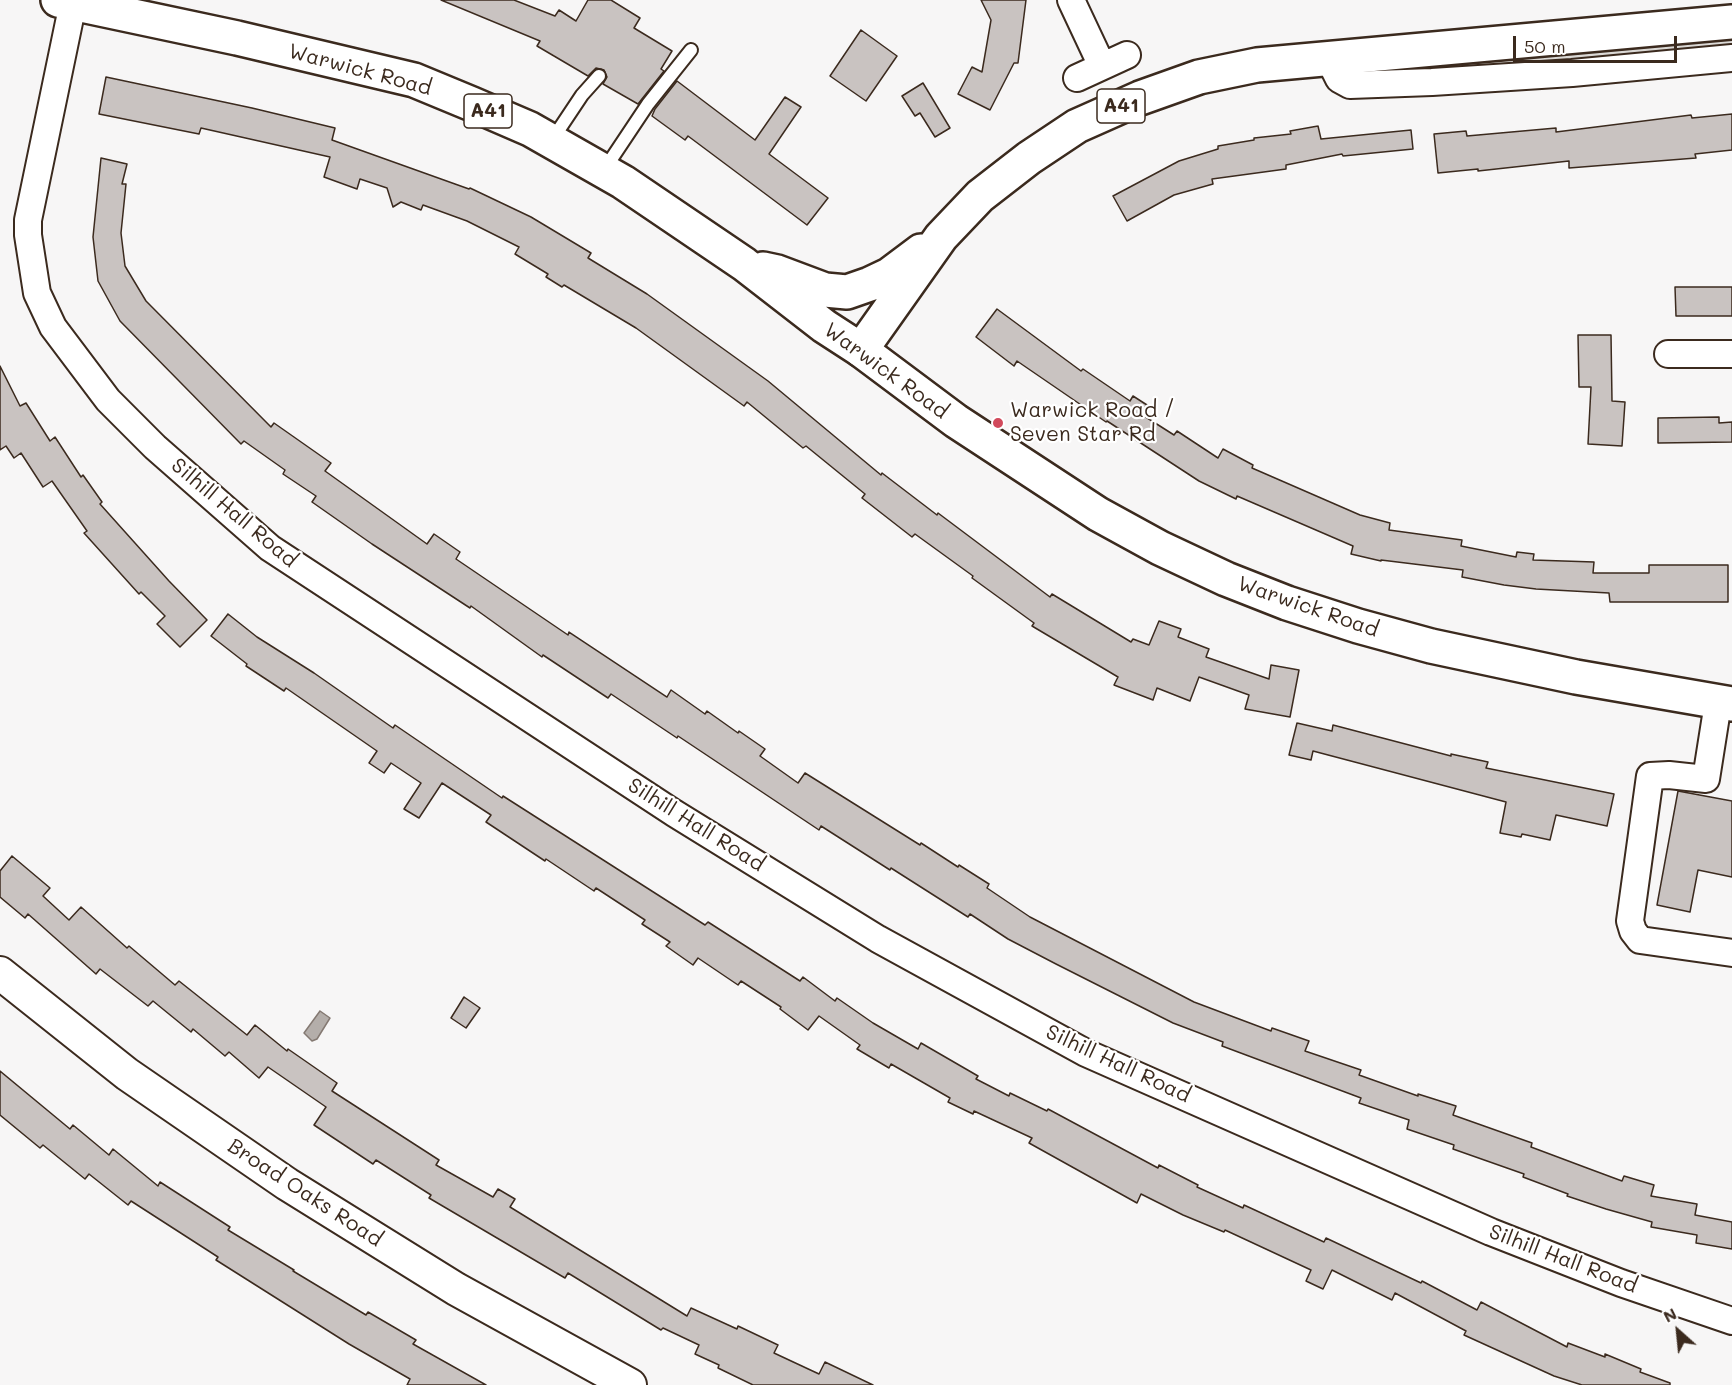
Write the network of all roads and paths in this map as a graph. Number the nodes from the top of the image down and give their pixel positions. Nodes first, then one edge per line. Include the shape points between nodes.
1 (1071, 0) edge
2 (65, 2) edge
3 (1732, 22) edge
4 (691, 51) dead end
5 (1127, 55) dead end
6 (1732, 58) edge
7 (1329, 59) junction
8 (1102, 66) junction
9 (599, 76) dead end
10 (1077, 78) dead end
11 (551, 141) junction
12 (603, 171) junction
13 (941, 237) junction
14 (744, 264) junction
15 (861, 350) junction
16 (1668, 354) dead end
17 (1732, 354) edge
18 (1725, 703) edge
19 (1732, 953) edge
20 (0, 973) edge
21 (1732, 1321) edge
22 (630, 1385) edge

1 - 8 street
2 - 11 main road, Warwick Road / A41 via 414,81
2 - 21 street, Silhill Hall Road via 28,220 37,293 53,327 108,400 270,548 674,813 878,939 1086,1053 1491,1232
3 - 7 main road, A41
4 - 12 lane via 648,104
5 - 8 street
6 - 7 street via 1537,75 1350,85 1340,79
7 - 13 main road, A41 via 1257,65 1199,77 1077,126 980,196
8 - 10 street
9 - 11 lane
11 - 12 main road, Warwick Road / A41
12 - 14 main road, Warwick Road / A41
13 - 14 main road, A41 via 889,275 847,292 825,290
13 - 15 main road, A41
14 - 15 main road, Warwick Road / A41
15 - 18 main road, Warwick Road via 956,421 1098,514 1226,579 1287,603 1431,646
16 - 17 street
18 - 19 street via 1706,779 1650,776 1630,921 1640,940
20 - 22 street, Broad Oaks Road via 128,1074 287,1184 456,1289

